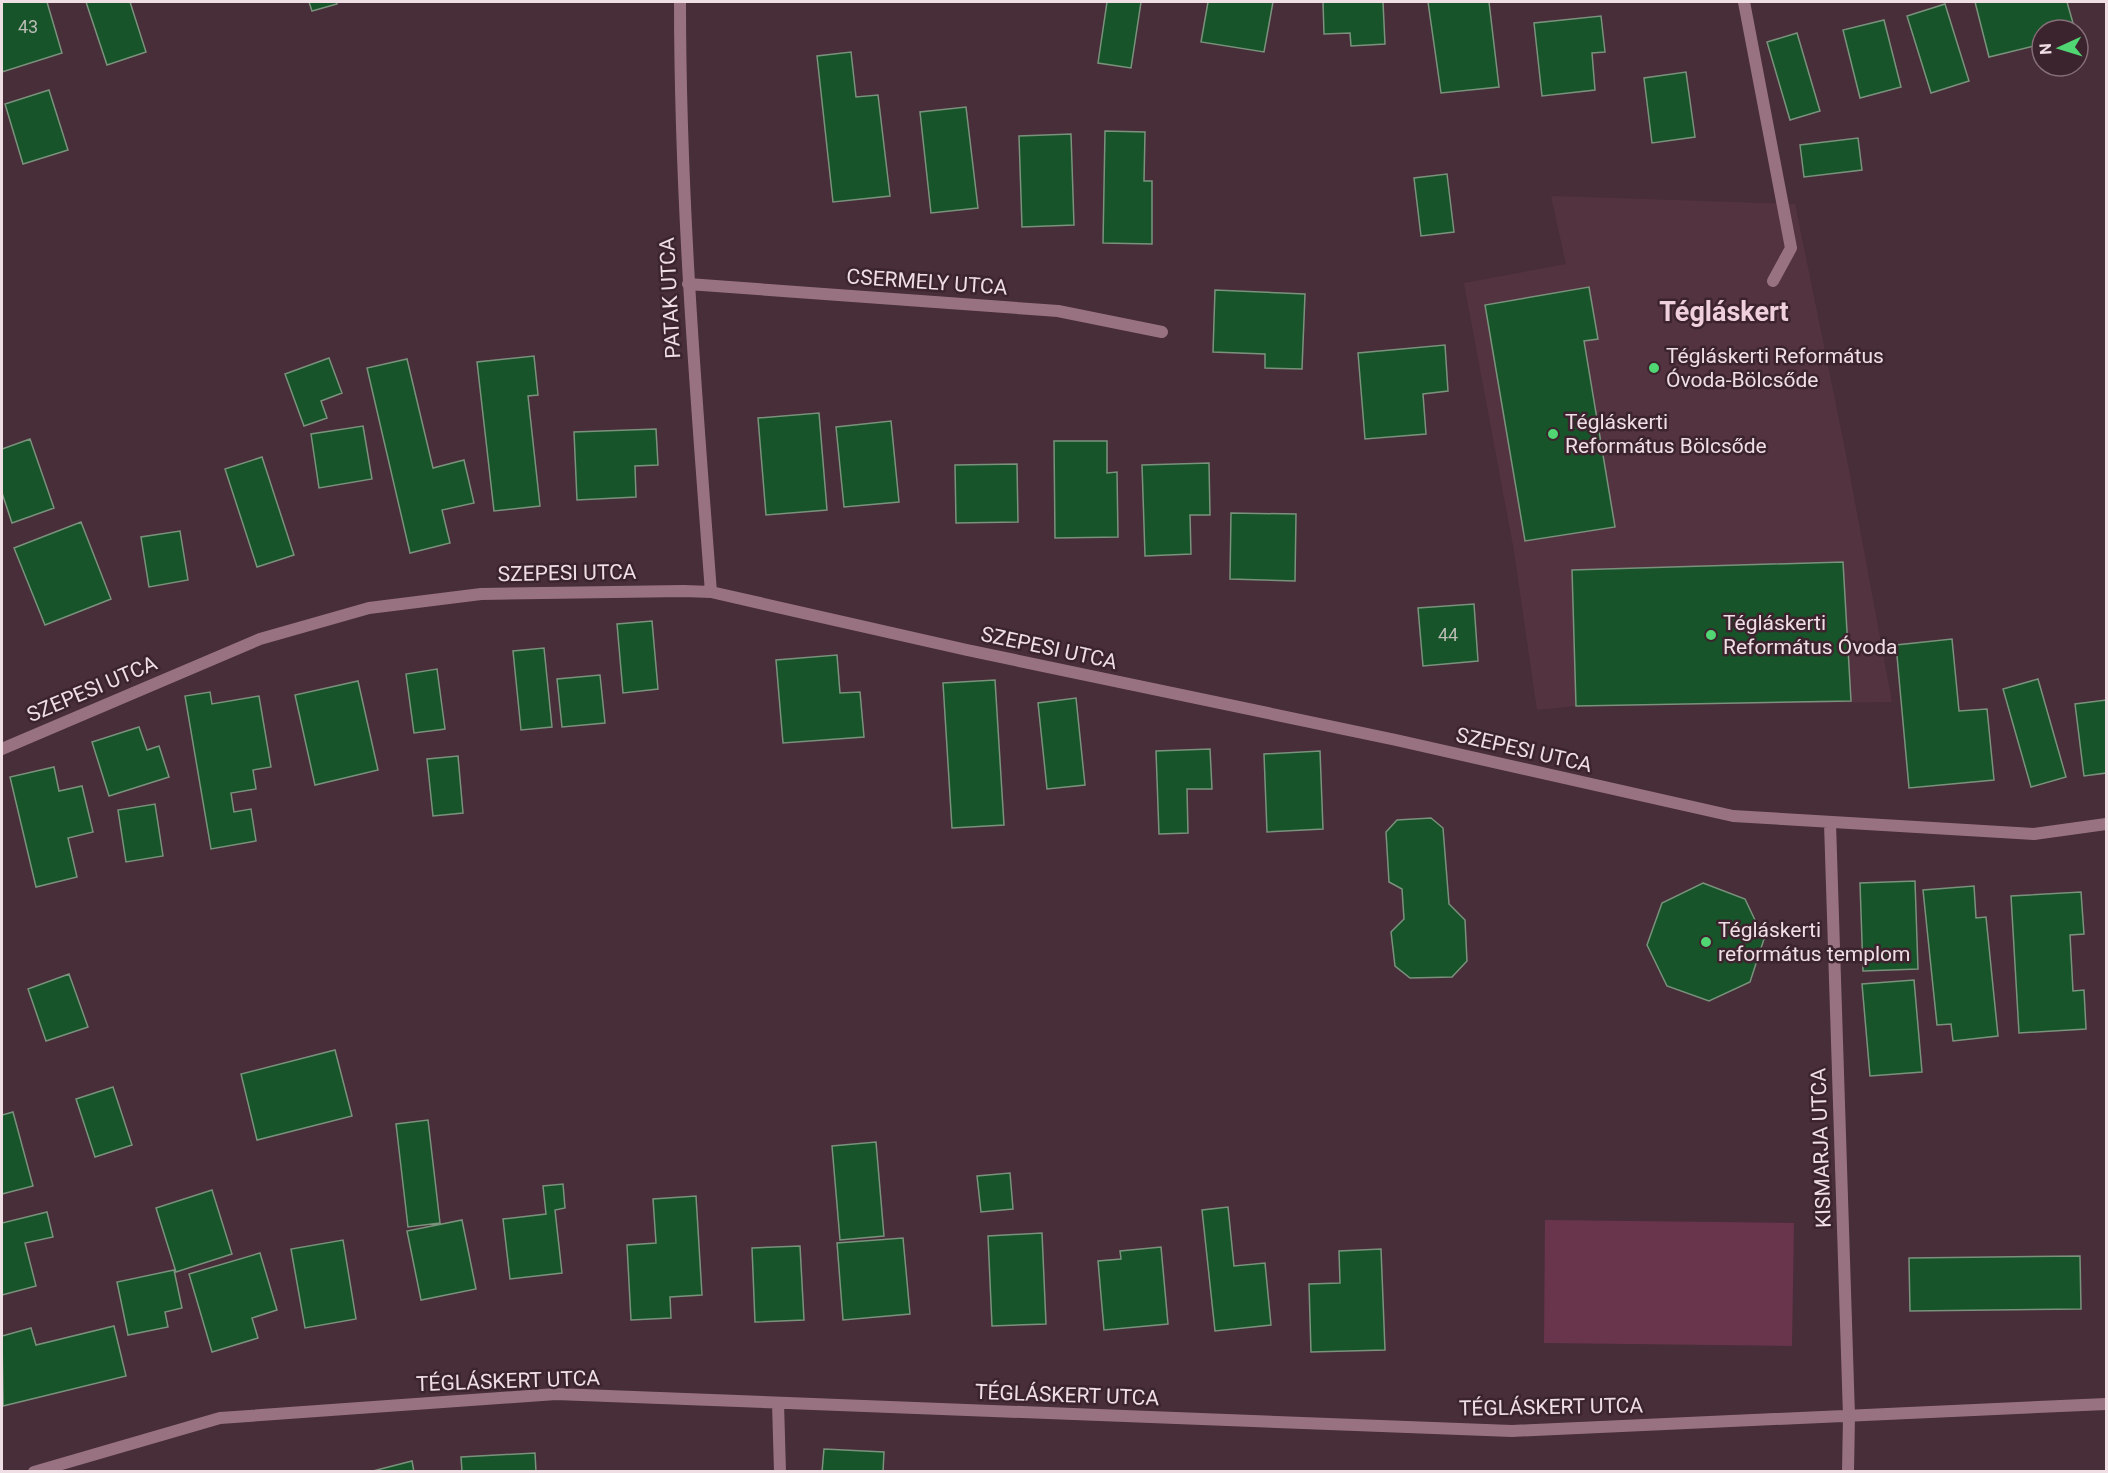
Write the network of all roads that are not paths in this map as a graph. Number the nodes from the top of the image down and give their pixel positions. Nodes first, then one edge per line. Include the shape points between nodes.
1 (680, 2) edge
2 (1744, 2) edge
3 (1773, 281) dead end
4 (688, 284) junction
5 (1162, 332) dead end
6 (711, 592) junction
7 (2, 749) edge
8 (1830, 823) junction
9 (2106, 824) edge
10 (777, 1403) junction
11 (2106, 1404) edge
12 (1849, 1416) junction
13 (34, 1472) edge
14 (780, 1472) edge
15 (1848, 1472) edge

1 - 4 street, PATAK UTCA
2 - 3 street via 1791,248
4 - 5 street, CSERMELY UTCA via 1058,311
4 - 6 street, PATAK UTCA
6 - 7 street, SZEPESI UTCA via 481,594 369,608 260,639
6 - 8 street, SZEPESI UTCA via 1733,816
8 - 9 street, SZEPESI UTCA via 2034,834
8 - 12 street, KISMARJA UTCA
10 - 12 street, TÉGLÁSKERT UTCA via 1512,1431
10 - 13 street, TÉGLÁSKERT UTCA via 556,1394 220,1418
10 - 14 street
11 - 12 street, TÉGLÁSKERT UTCA
12 - 15 street, KISMARJA UTCA

